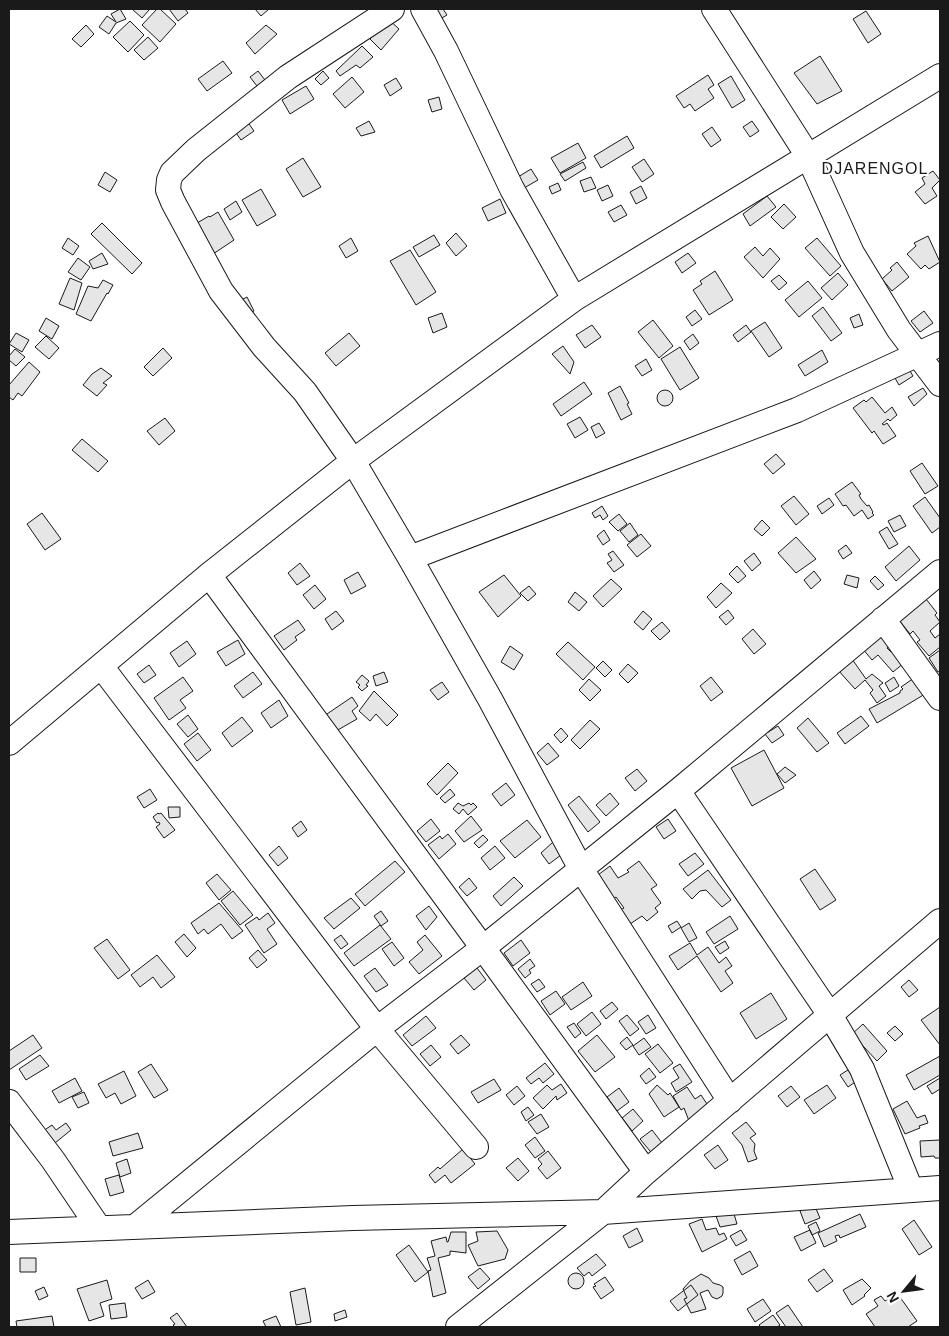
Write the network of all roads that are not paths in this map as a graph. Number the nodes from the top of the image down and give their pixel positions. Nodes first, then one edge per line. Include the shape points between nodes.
1 (392, 9) edge
2 (423, 9) edge
3 (714, 9) edge
4 (940, 76) edge
5 (808, 156) junction
6 (574, 299) junction
7 (940, 344) edge
8 (918, 354) junction
9 (940, 384) edge
10 (352, 461) junction
11 (410, 558) junction
12 (940, 572) edge
13 (209, 575) junction
14 (883, 619) junction
15 (101, 666) junction
16 (940, 698) edge
17 (9, 743) edge
18 (678, 792) junction
19 (581, 869) junction
20 (939, 925) edge
21 (483, 948) junction
22 (830, 1015) junction
23 (377, 1029) junction
24 (730, 1101) junction
25 (9, 1102) edge
26 (476, 1147) dead end
27 (646, 1172) junction
28 (940, 1188) edge
29 (912, 1190) junction
30 (603, 1212) junction
31 (136, 1226) junction
32 (99, 1228) junction
33 (9, 1232) edge
34 (458, 1327) edge

1 - 10 street via 288,77 196,150 172,173 168,190 221,292 305,392
2 - 6 street via 512,189
3 - 5 street
4 - 5 street
5 - 6 street
5 - 8 street via 852,252
6 - 10 street
7 - 8 street
8 - 9 street
8 - 11 street via 797,410
10 - 11 street
10 - 13 street
11 - 19 street
12 - 14 street
13 - 15 street
13 - 21 street
14 - 16 street
14 - 18 street
15 - 17 street
15 - 23 street
18 - 19 street
18 - 22 street
19 - 21 street
19 - 24 street
20 - 22 street
21 - 23 street
21 - 27 street
22 - 24 street
22 - 29 street via 862,1069
23 - 26 street
23 - 31 street
24 - 27 street
25 - 32 street
27 - 30 street
28 - 29 street
29 - 30 street
30 - 31 street
30 - 34 street
31 - 32 street
32 - 33 street

